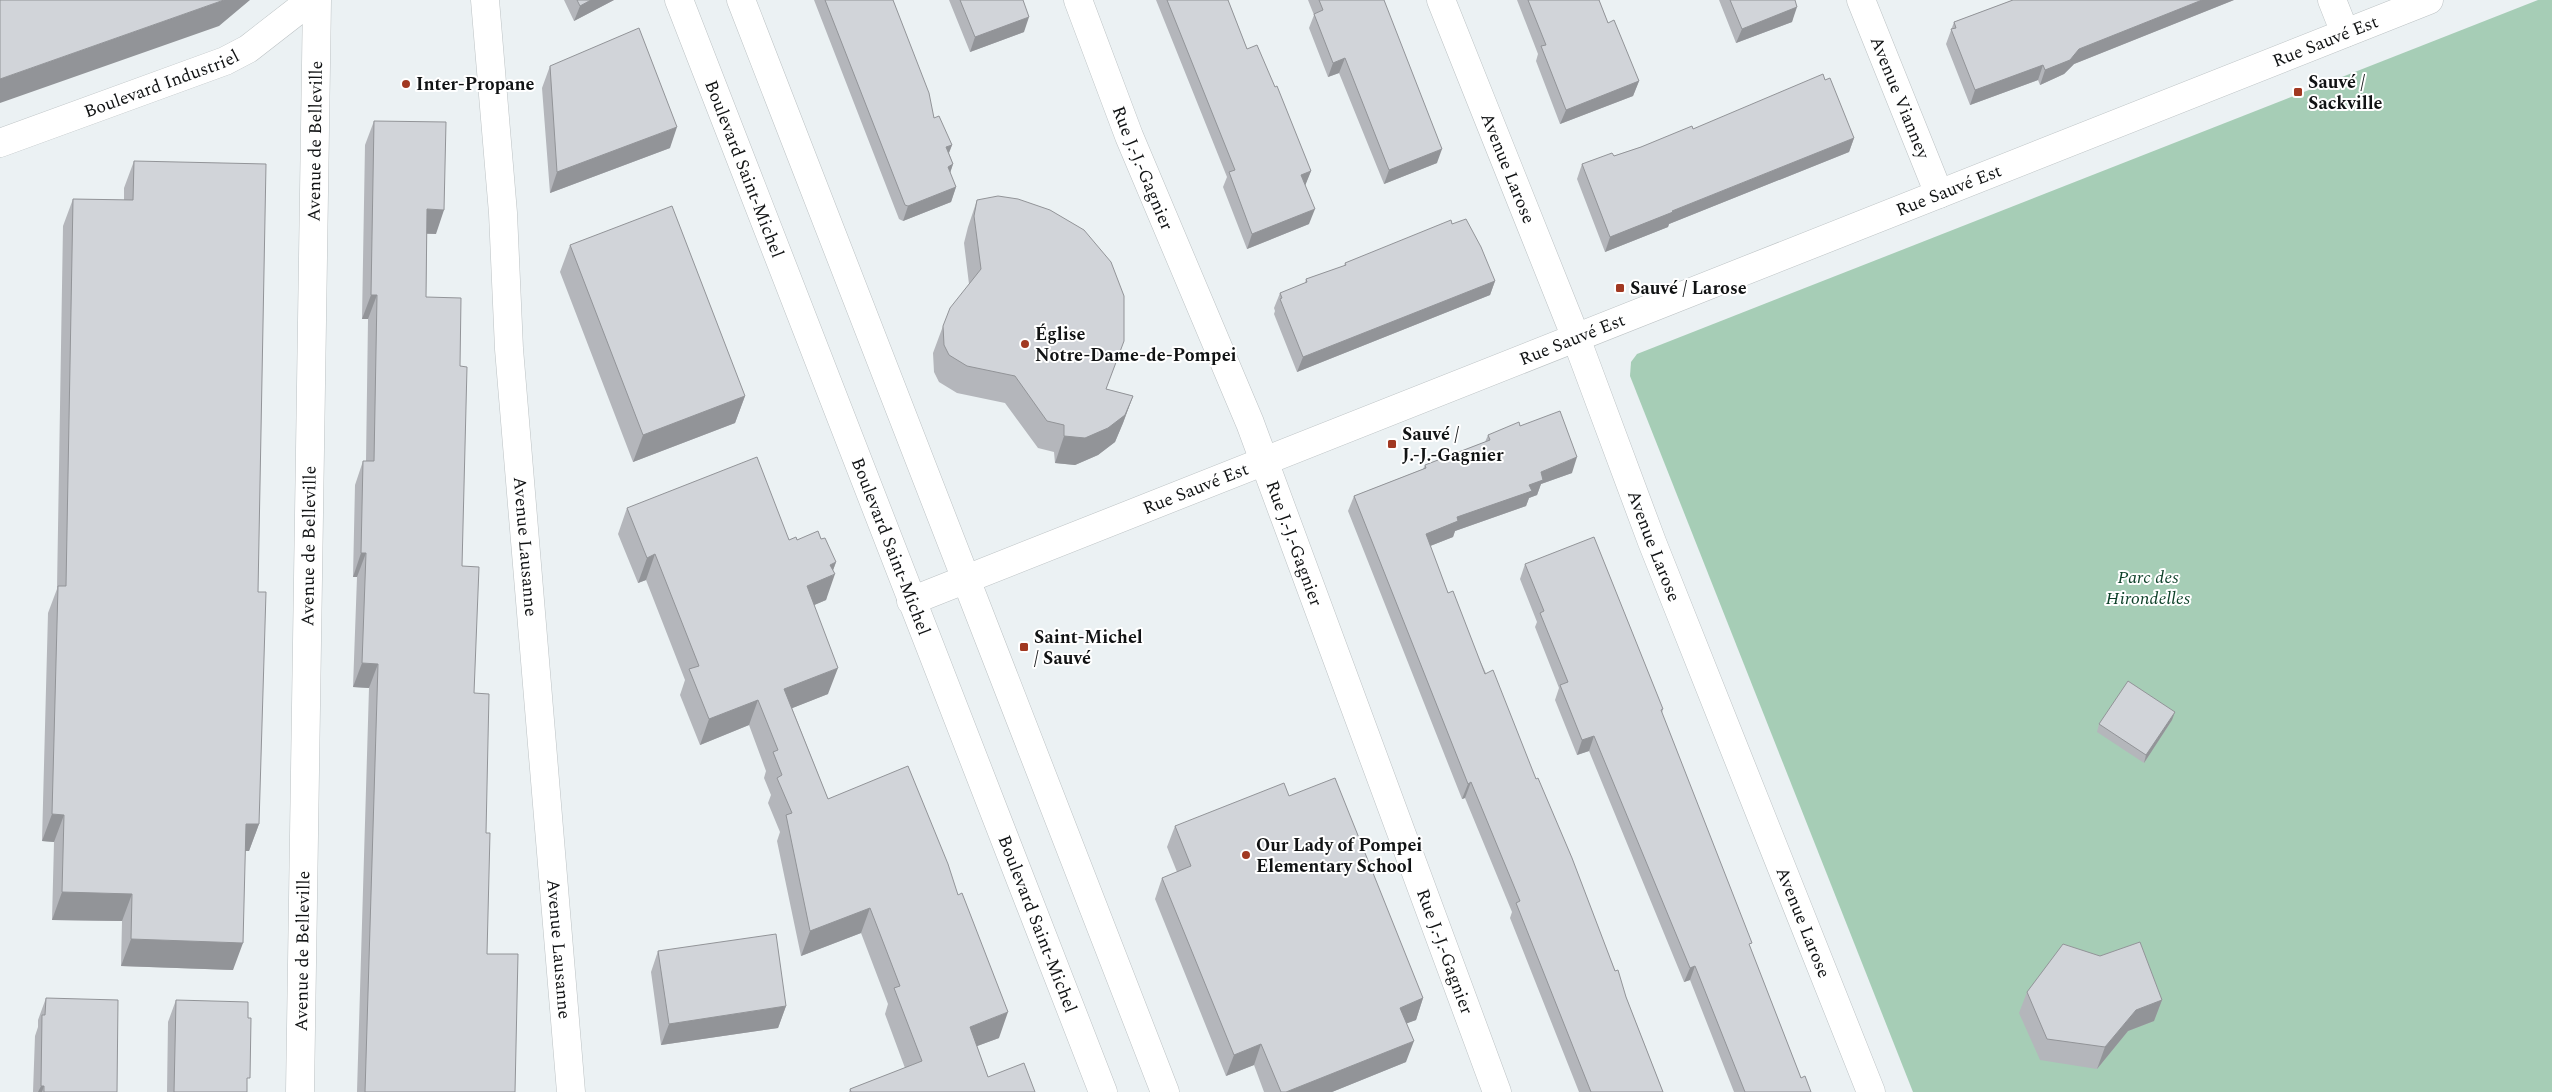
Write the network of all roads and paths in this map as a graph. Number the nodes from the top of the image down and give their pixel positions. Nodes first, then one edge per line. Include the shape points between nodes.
1 (310, 0) edge
2 (317, 0) edge
3 (485, 0) edge
4 (679, 0) edge
5 (741, 0) edge
6 (1078, 0) edge
7 (1441, 0) edge
8 (1861, 0) edge
9 (2332, 0) edge
10 (2429, 0) edge
11 (2345, 33) junction
12 (0, 143) edge
13 (1938, 194) junction
14 (1576, 338) junction
15 (1264, 460) junction
16 (967, 580) junction
17 (911, 601) junction
18 (300, 1092) edge
19 (571, 1092) edge
20 (1103, 1092) edge
21 (1164, 1092) edge
22 (1497, 1092) edge
23 (1871, 1092) edge

1 - 12 street, Boulevard Industriel via 248,49 225,61
2 - 18 street, Avenue de Belleville
3 - 19 street, Avenue Lausanne via 503,213 509,348
4 - 17 street, Boulevard Saint-Michel
5 - 16 street
6 - 15 street, Rue J.-J.-Gagnier via 1129,136
7 - 14 street, Avenue Larose
8 - 13 street, Avenue Vianney
9 - 11 street
10 - 11 street, Rue Sauvé Est
11 - 13 street, Rue Sauvé Est
13 - 14 street, Rue Sauvé Est
14 - 15 street, Rue Sauvé Est
14 - 23 street, Avenue Larose via 1652,542
15 - 16 street, Rue Sauvé Est
15 - 22 street, Rue J.-J.-Gagnier
16 - 17 street, Rue Sauvé Est
16 - 21 street
17 - 20 street, Boulevard Saint-Michel

